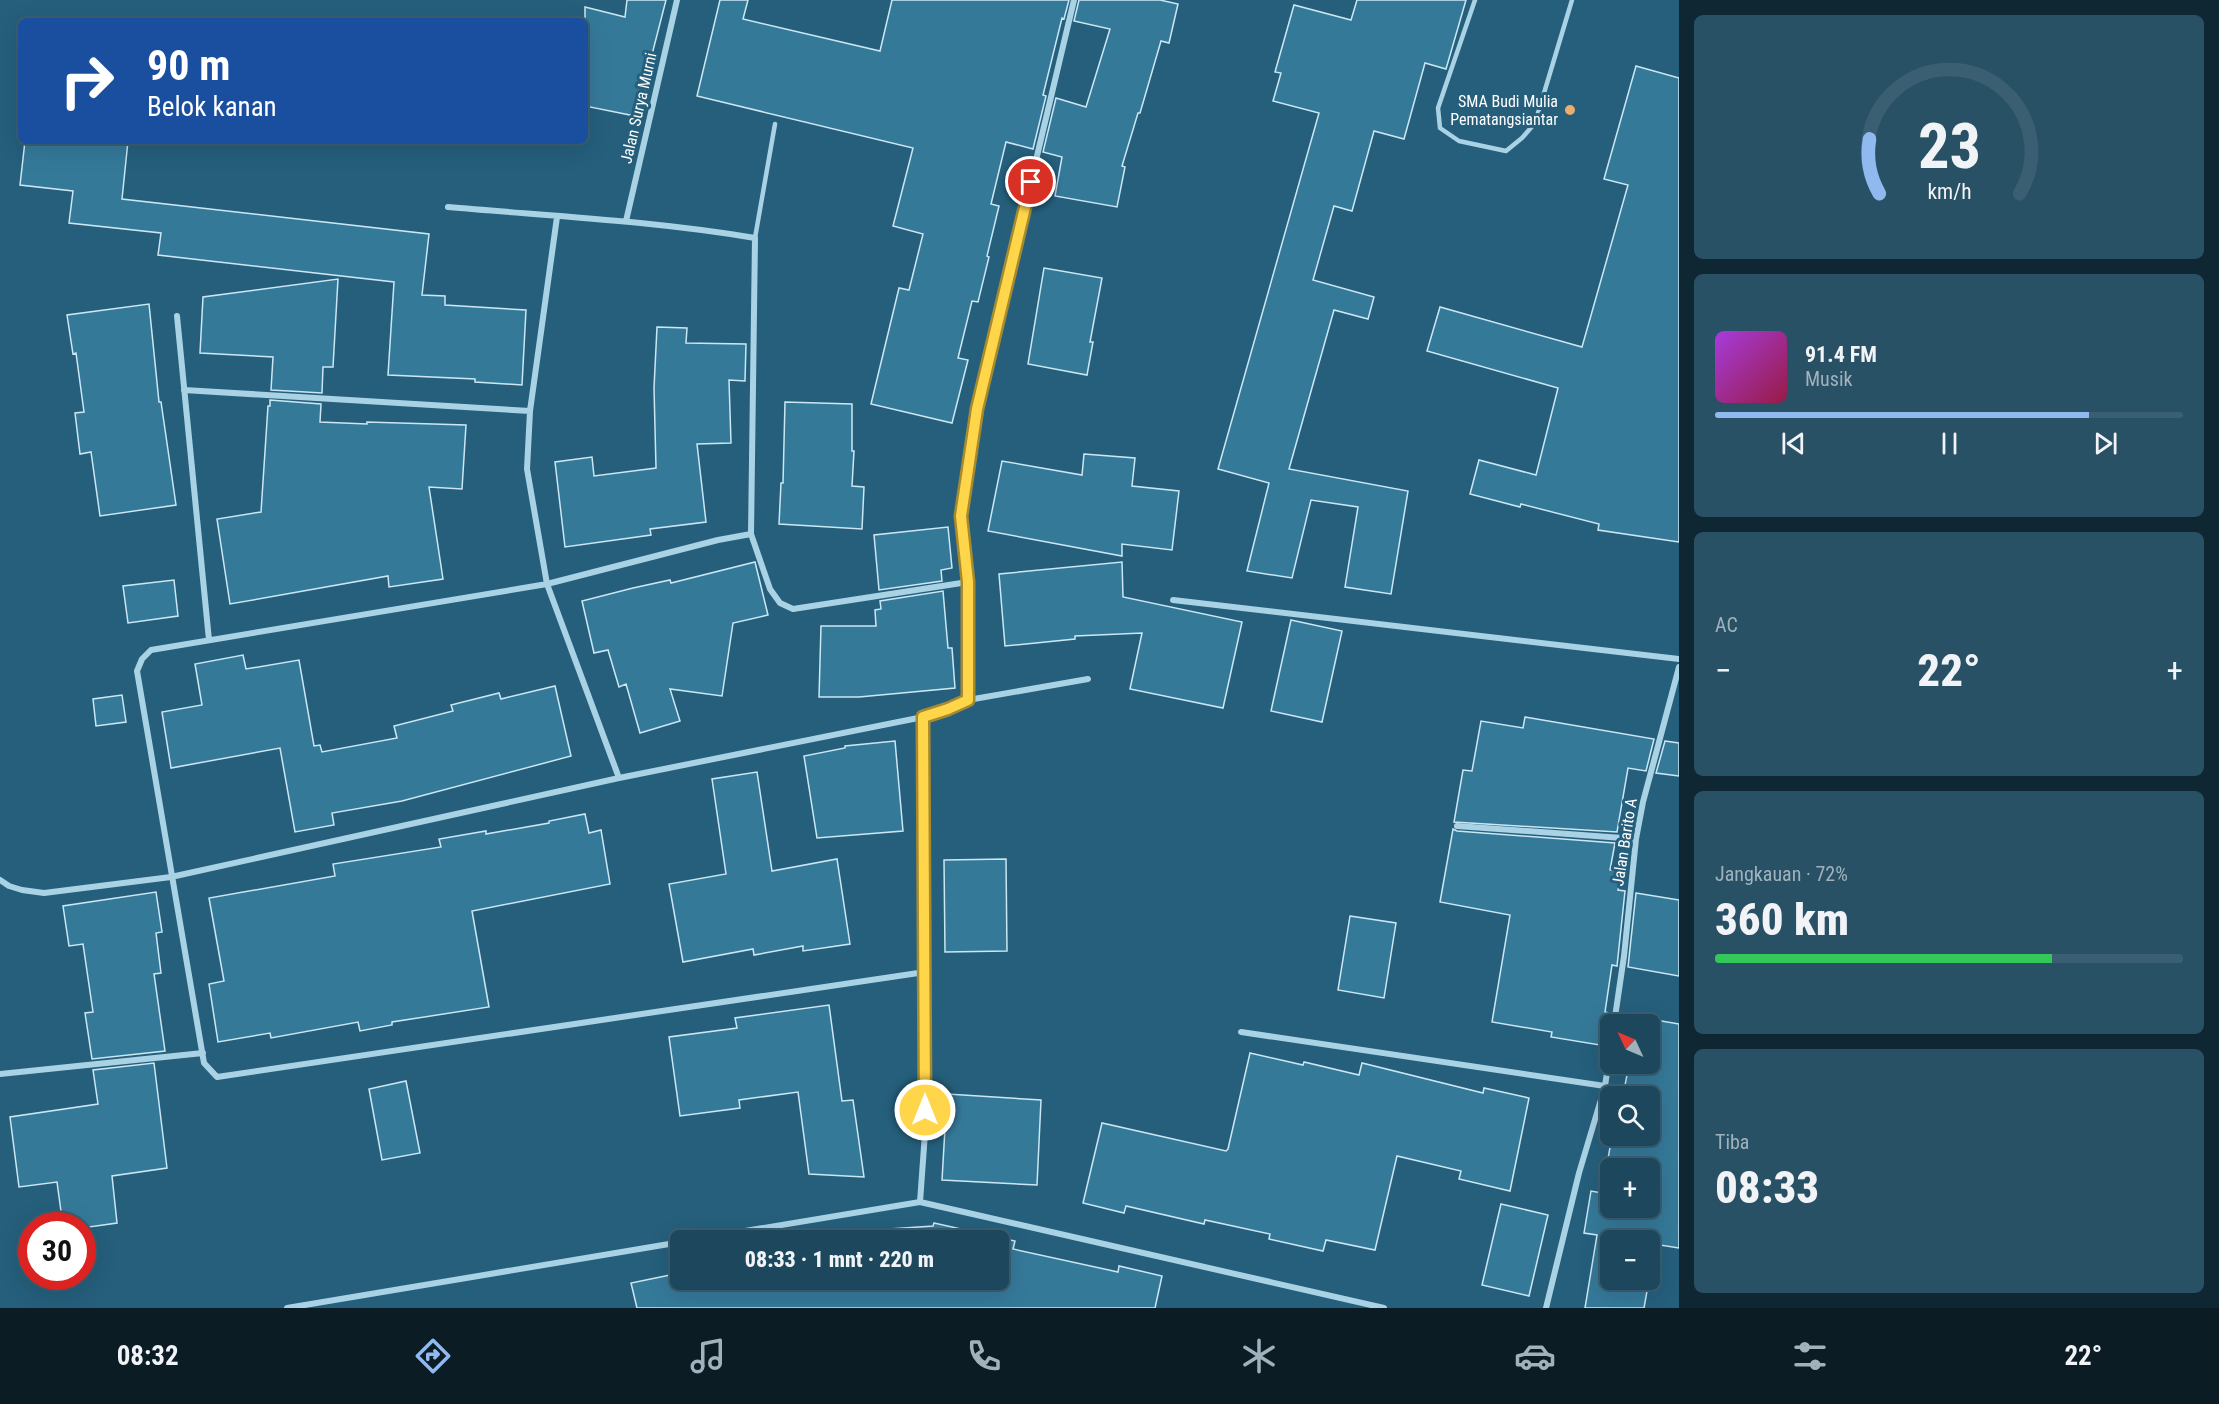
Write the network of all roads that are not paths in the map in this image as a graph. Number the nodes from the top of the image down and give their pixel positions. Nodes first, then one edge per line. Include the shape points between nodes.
1 (677, 0) edge
2 (1074, 0) edge
3 (1475, 0) edge
4 (1572, 0) edge
5 (775, 124) dead end
6 (448, 207) dead end
7 (557, 217) junction
8 (626, 221) junction
9 (755, 238) junction
10 (177, 316) dead end
11 (184, 390) junction
12 (530, 411) junction
13 (751, 534) junction
14 (968, 582) junction
15 (547, 585) junction
16 (1173, 600) dead end
17 (209, 640) junction
18 (1679, 659) edge
19 (1679, 667) edge
20 (1088, 679) dead end
21 (968, 700) junction
22 (923, 717) junction
23 (619, 778) junction
24 (1457, 826) dead end
25 (1635, 839) junction
26 (171, 877) junction
27 (0, 880) edge
28 (925, 972) junction
29 (1615, 1014) edge
30 (1241, 1032) dead end
31 (202, 1053) junction
32 (0, 1074) edge
33 (1607, 1074) edge
34 (1605, 1086) joint
35 (1600, 1103) edge
36 (921, 1202) junction
37 (752, 1230) edge
38 (670, 1244) edge
39 (286, 1308) edge
40 (1384, 1308) edge
41 (1546, 1308) edge

1 - 8 street, Jalan Surya Murni
2 - 14 street via 977,409 961,516
3 - 4 lane via 1438,108 1440,128 1458,141 1506,151 1535,123
5 - 9 lane
6 - 7 street
7 - 8 street
7 - 12 street
8 - 9 street
9 - 13 street
10 - 11 street
11 - 12 street
11 - 17 street
12 - 15 street via 527,469
13 - 14 street via 770,589 780,603 793,609
13 - 15 street
14 - 21 street
15 - 17 street
15 - 23 street
16 - 18 street
17 - 26 street via 151,650 137,671
19 - 25 street, Jalan Barito A
20 - 21 street
21 - 22 street
22 - 23 street
22 - 28 street
23 - 26 street
24 - 25 street
25 - 29 street, Jalan Barito A
26 - 27 street via 44,893 16,888
26 - 31 street
28 - 31 street via 217,1077 204,1063
28 - 36 street
30 - 34 street
31 - 32 street
33 - 34 street
35 - 41 street
36 - 37 street
36 - 40 street
38 - 39 street

